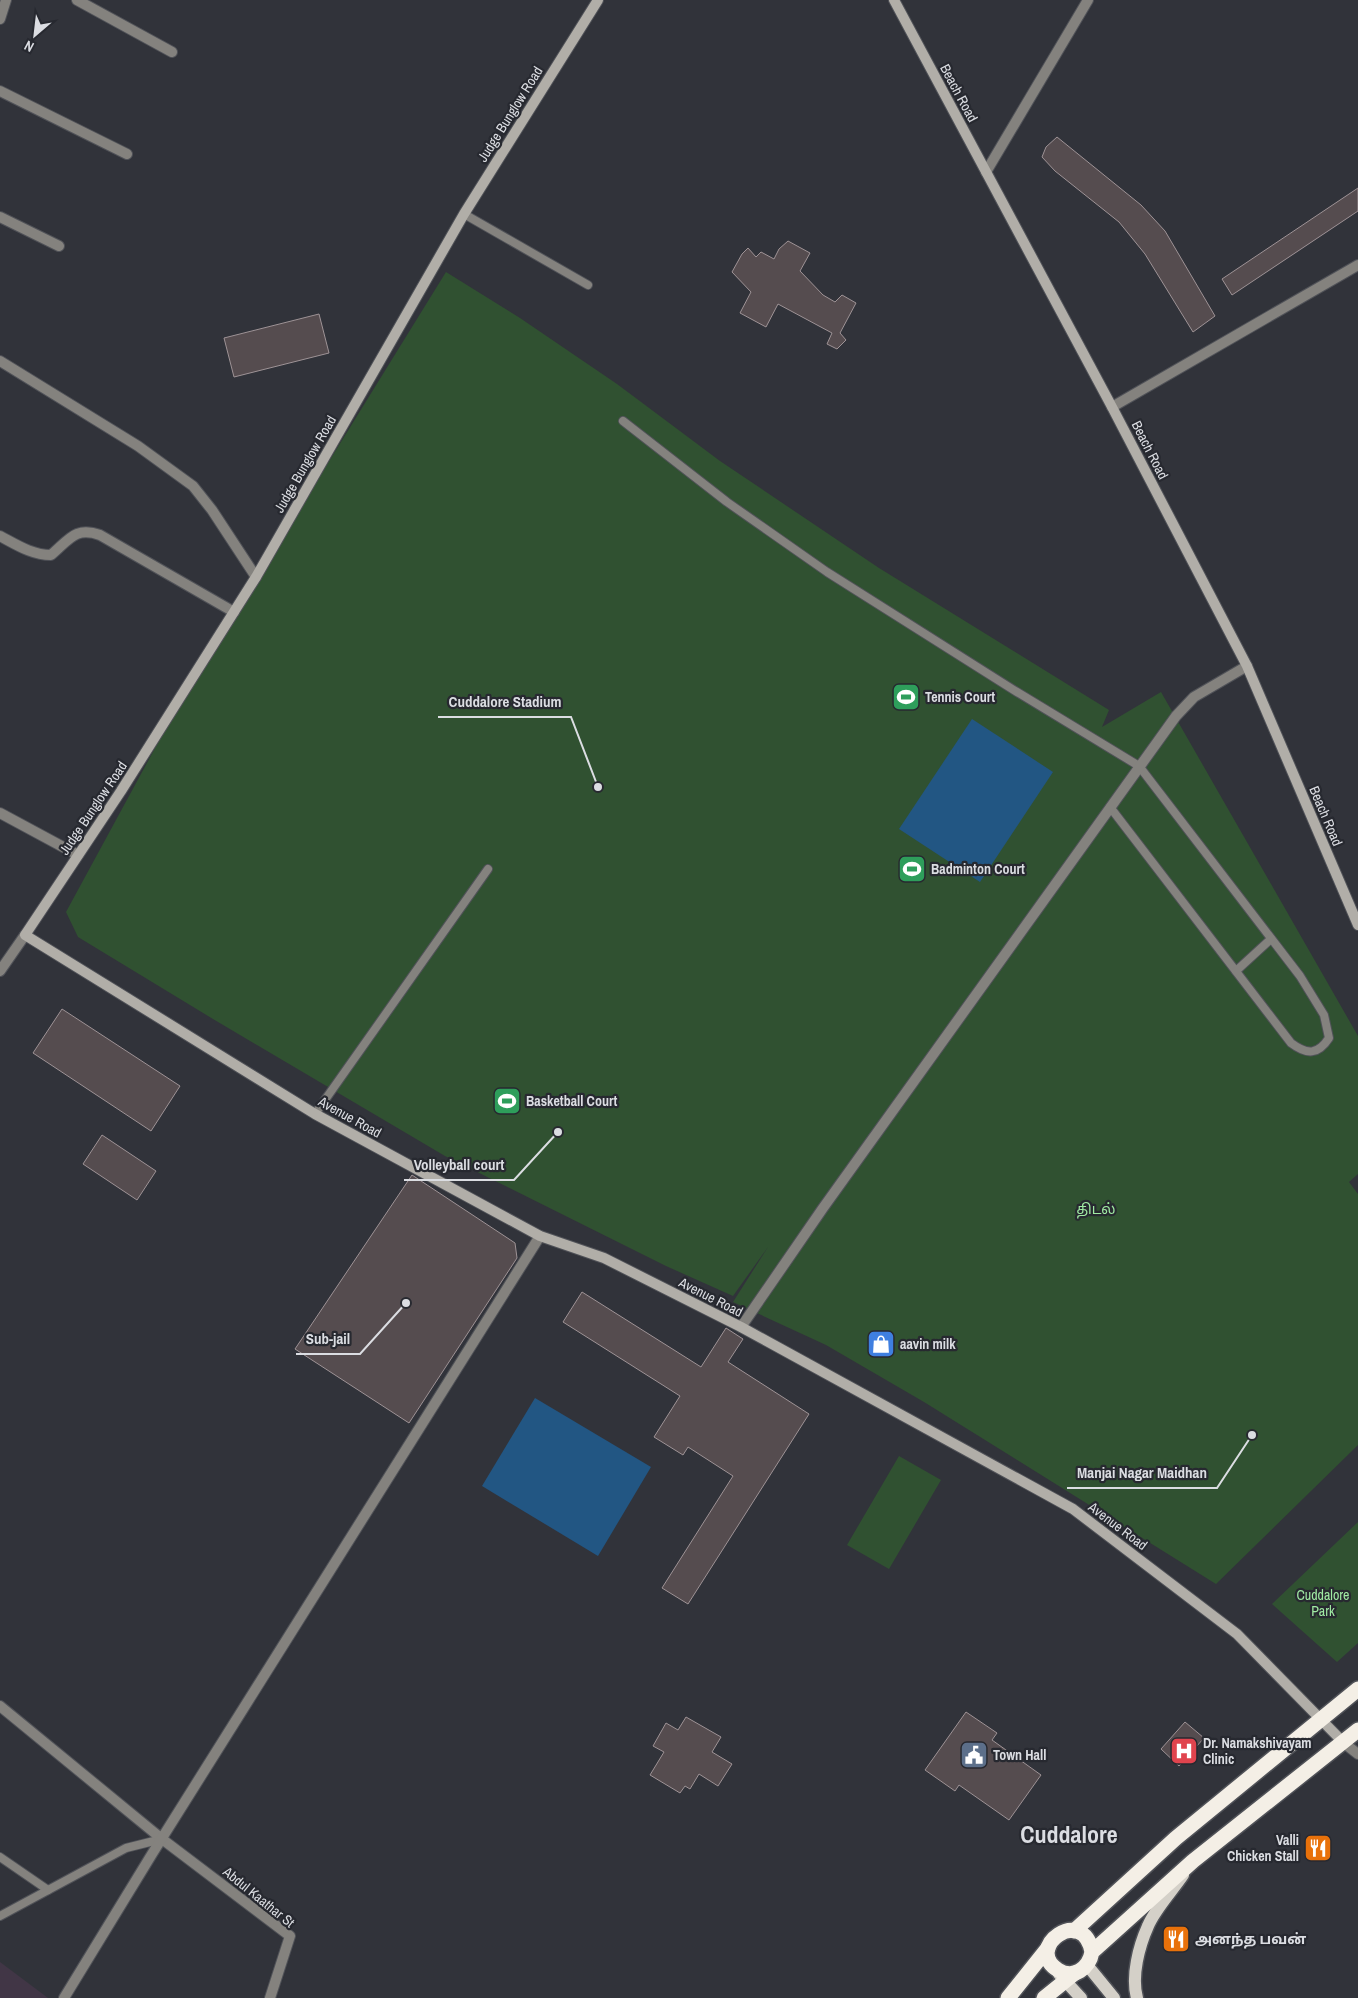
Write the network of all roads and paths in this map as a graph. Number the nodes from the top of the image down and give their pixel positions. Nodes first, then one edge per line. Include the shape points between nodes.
1 (6, 0) edge
2 (78, 0) edge
3 (598, 0) edge
4 (894, 0) edge
5 (1088, 0) edge
6 (0, 19) edge
7 (172, 52) dead end
8 (0, 91) edge
9 (127, 154) dead end
10 (986, 172) junction
11 (464, 214) junction
12 (0, 217) edge
13 (59, 246) dead end
14 (1358, 265) edge
15 (588, 285) dead end
16 (0, 361) edge
17 (1112, 406) junction
18 (623, 421) dead end
19 (0, 536) edge
20 (256, 577) junction
21 (234, 612) junction
22 (1247, 666) junction
23 (1140, 766) junction
24 (1110, 807) junction
25 (0, 813) edge
26 (78, 855) junction
27 (488, 869) dead end
28 (1358, 926) edge
29 (25, 935) junction
30 (1271, 939) junction
31 (0, 971) edge
32 (1236, 972) junction
33 (315, 1114) junction
34 (540, 1236) junction
35 (740, 1327) junction
36 (1358, 1689) edge
37 (0, 1706) edge
38 (1323, 1720) junction
39 (1358, 1730) edge
40 (1344, 1743) junction
41 (1358, 1754) edge
42 (162, 1839) junction
43 (0, 1857) edge
44 (1193, 1860) junction
45 (48, 1890) junction
46 (0, 1916) edge
47 (1074, 1931) junction
48 (1048, 1948) junction
49 (1080, 1968) junction
50 (64, 1998) edge
51 (270, 1998) edge
52 (1008, 1998) edge
53 (1044, 1998) edge
54 (1082, 1998) edge
55 (1114, 1998) edge
56 (1137, 1998) edge

1 - 6 street
2 - 7 street
3 - 11 street, Judge Bunglow Road
4 - 10 street, Beach Road
5 - 10 street
8 - 9 street
10 - 17 street, Beach Road
11 - 15 lane
11 - 20 street, Judge Bunglow Road
12 - 13 street
14 - 17 street
16 - 20 street via 138,446 193,486
17 - 22 street, Beach Road
18 - 23 lane via 727,502 827,572
19 - 21 street via 26,550 51,555 75,533 89,531 100,534
20 - 21 street, Judge Bunglow Road
21 - 26 street, Judge Bunglow Road
22 - 23 street via 1194,698 1176,716
22 - 28 street, Beach Road
23 - 24 street
23 - 30 lane
24 - 32 lane
24 - 35 street
25 - 26 street
26 - 29 street, Judge Bunglow Road
27 - 33 lane
29 - 31 street
29 - 33 street, Avenue Road
30 - 32 lane
30 - 32 lane via 1300,976 1324,1015 1329,1038 1324,1046 1308,1052 1291,1043
33 - 34 street, Avenue Road
34 - 35 street, Avenue Road via 604,1258
34 - 42 street
35 - 38 street, Avenue Road via 1073,1509 1237,1634
36 - 38 highway
37 - 42 street
38 - 40 street, Avenue Road
38 - 47 highway via 1176,1838
39 - 40 highway
40 - 41 street
40 - 44 highway
42 - 45 lane via 126,1848
42 - 50 street
42 - 51 street, Abdul Kaathar St via 290,1936
43 - 45 lane
44 - 49 highway
44 - 56 main road via 1148,1925 1138,1959
45 - 46 lane
47 - 48 highway via 1060,1932
47 - 49 highway via 1086,1938
48 - 49 highway via 1054,1968 1068,1974
48 - 52 highway
49 - 53 highway
49 - 54 main road
49 - 55 main road

